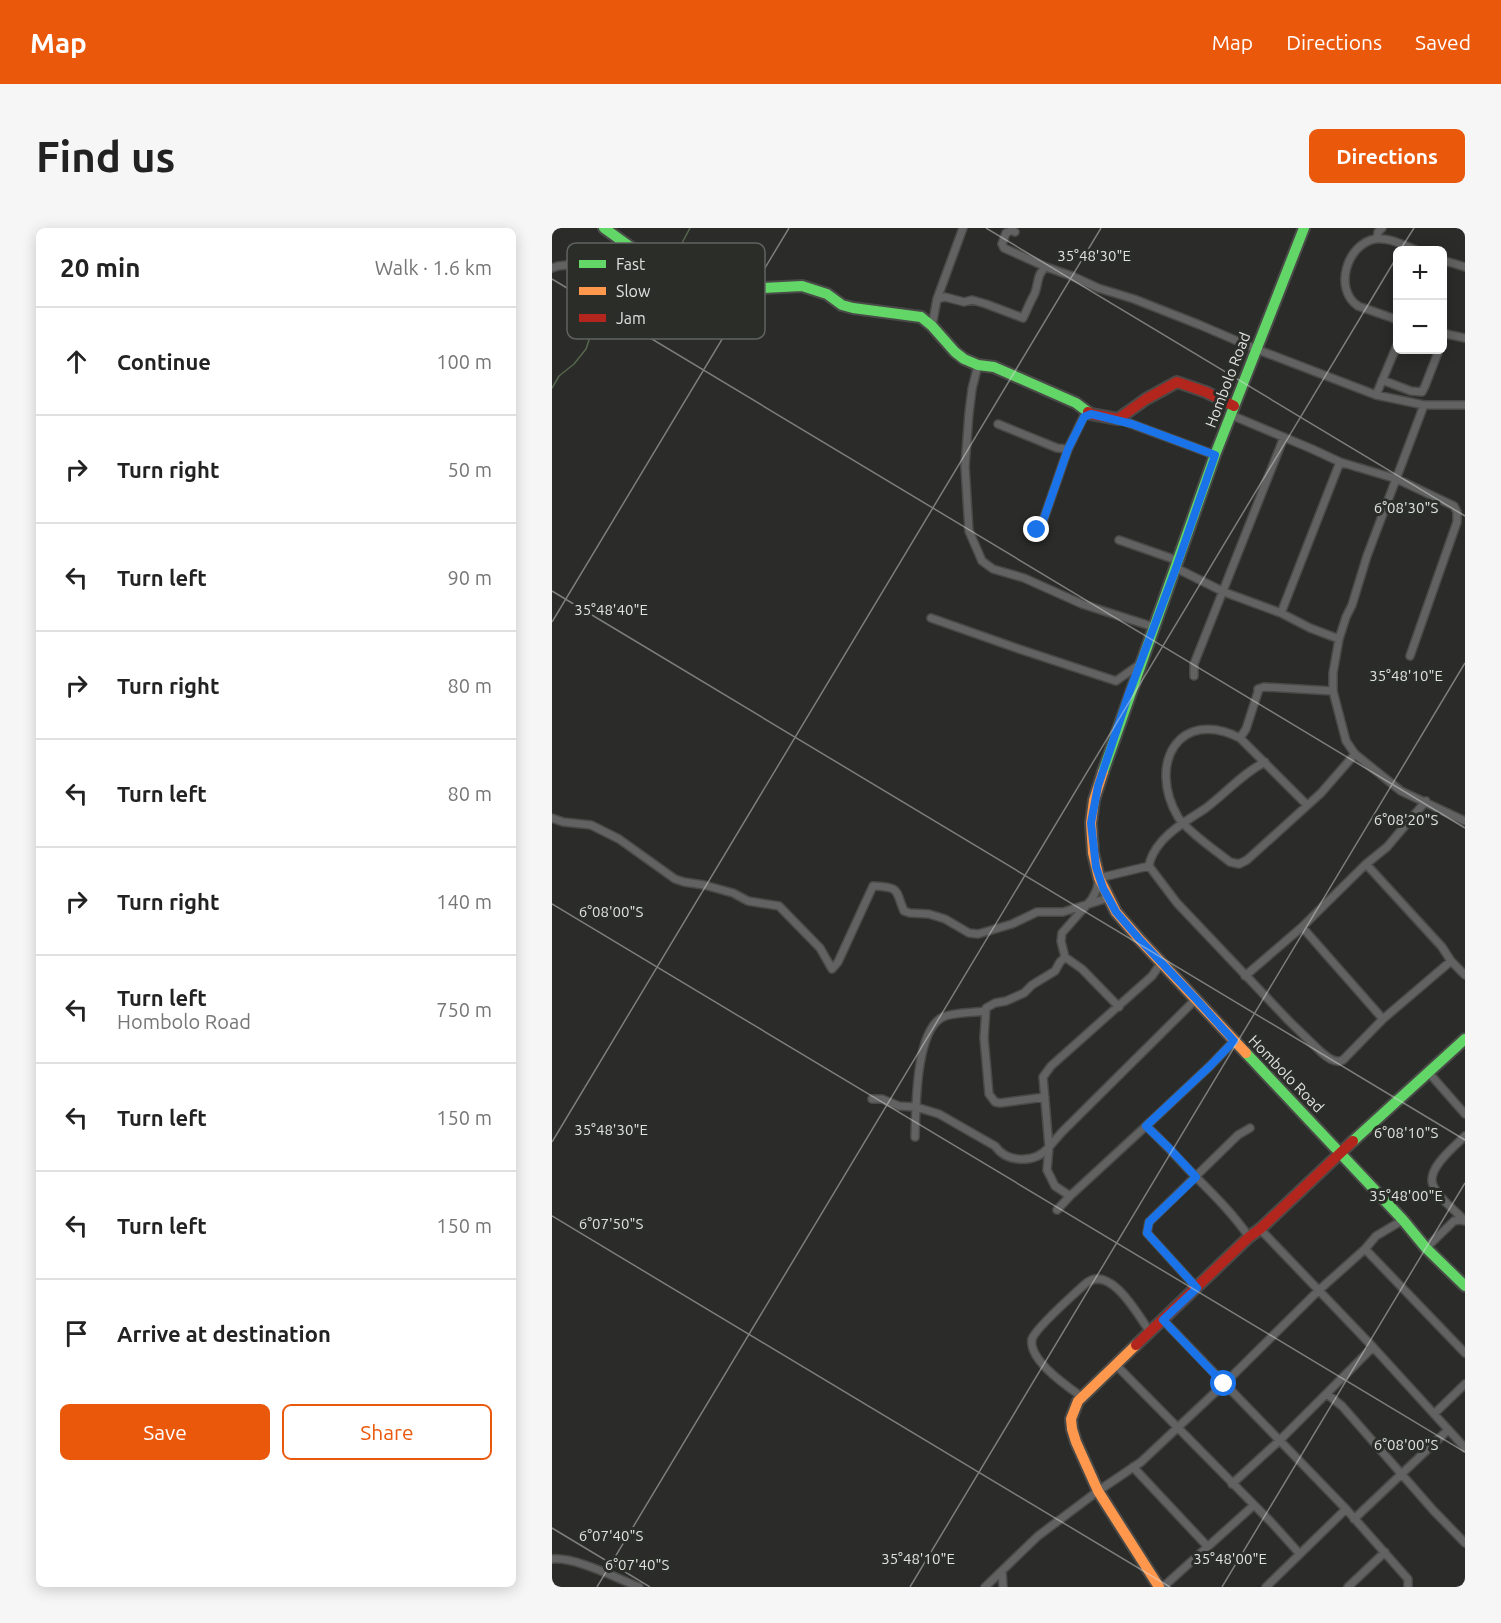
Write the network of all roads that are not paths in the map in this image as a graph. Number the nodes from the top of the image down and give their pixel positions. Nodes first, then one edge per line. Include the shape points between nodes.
1 (604, 228) edge
2 (963, 228) edge
3 (1304, 228) edge
4 (1382, 228) edge
5 (1015, 232) dead end
6 (1377, 238) junction
7 (625, 243) edge
8 (1406, 246) edge
9 (1447, 261) edge
10 (567, 265) edge
11 (1046, 267) junction
12 (1465, 267) edge
13 (552, 268) edge
14 (765, 288) edge
15 (937, 299) junction
16 (1393, 318) edge
17 (932, 326) junction
18 (1447, 336) edge
19 (1465, 338) edge
20 (1256, 349) junction
21 (1393, 354) edge
22 (1437, 354) edge
23 (978, 365) junction
24 (1382, 380) junction
25 (1376, 395) junction
26 (1424, 405) junction
27 (1465, 405) edge
28 (1233, 410) junction
29 (1091, 414) junction
30 (1118, 419) junction
31 (998, 424) dead end
32 (1284, 437) junction
33 (1068, 449) junction
34 (1215, 455) junction
35 (1340, 462) junction
36 (1397, 479) junction
37 (1037, 530) dead end
38 (1119, 540) dead end
39 (1178, 565) junction
40 (1224, 591) junction
41 (1281, 613) junction
42 (931, 618) dead end
43 (1154, 627) junction
44 (1339, 639) junction
45 (1410, 656) dead end
46 (1140, 664) junction
47 (1194, 676) dead end
48 (1333, 691) junction
49 (1240, 738) junction
50 (1355, 754) junction
51 (1265, 762) junction
52 (1426, 801) junction
53 (1307, 805) junction
54 (552, 818) edge
55 (1465, 821) edge
56 (1182, 823) junction
57 (1366, 864) junction
58 (1149, 866) junction
59 (1099, 878) junction
60 (1108, 898) junction
61 (1086, 905) junction
62 (1302, 927) junction
63 (1065, 957) junction
64 (1451, 961) junction
65 (1161, 963) junction
66 (1465, 975) edge
67 (1245, 976) junction
68 (1196, 999) junction
69 (1119, 1007) junction
70 (985, 1011) junction
71 (1383, 1019) junction
72 (1465, 1040) edge
73 (1234, 1041) junction
74 (1429, 1073) junction
75 (1044, 1097) junction
76 (872, 1099) dead end
77 (916, 1107) junction
78 (1465, 1114) edge
79 (1146, 1126) junction
80 (1250, 1128) dead end
81 (1465, 1136) edge
82 (915, 1137) dead end
83 (1049, 1147) junction
84 (1340, 1152) junction
85 (1196, 1177) junction
86 (1070, 1196) junction
87 (1057, 1210) dead end
88 (1403, 1220) junction
89 (1464, 1220) edge
90 (1260, 1229) junction
91 (1249, 1237) junction
92 (1426, 1248) junction
93 (1365, 1249) junction
94 (1465, 1287) edge
95 (1197, 1288) junction
96 (1318, 1291) junction
97 (1163, 1320) junction
98 (1150, 1332) junction
99 (1373, 1347) junction
100 (1465, 1353) edge
101 (1116, 1365) junction
102 (1224, 1384) junction
103 (1465, 1384) edge
104 (1327, 1394) junction
105 (1082, 1397) junction
106 (1434, 1414) junction
107 (1178, 1427) junction
108 (1448, 1430) junction
109 (1280, 1440) junction
110 (1465, 1448) edge
111 (1133, 1467) junction
112 (1402, 1473) junction
113 (1232, 1484) junction
114 (1098, 1491) junction
115 (1254, 1505) junction
116 (1346, 1509) junction
117 (1354, 1519) junction
118 (1465, 1543) edge
119 (1208, 1547) junction
120 (1385, 1552) junction
121 (1299, 1553) junction
122 (552, 1559) edge
123 (1002, 1570) junction
124 (639, 1587) edge
125 (985, 1587) edge
126 (1003, 1587) edge
127 (1161, 1587) edge
128 (1266, 1587) edge
129 (1348, 1587) edge
130 (1408, 1587) edge

1 - 7 street
2 - 15 street
3 - 20 street, Hombolo Road
4 - 6 street
5 - 11 street via 1006,233 1004,248
6 - 8 street
6 - 16 street via 1355,251 1344,286 1358,306
9 - 12 street
10 - 13 street
11 - 15 street via 1041,270 1023,318 972,300
11 - 20 street
14 - 17 street via 802,286 826,294 842,305 921,317
15 - 17 street
17 - 23 street via 955,352
18 - 19 street
20 - 25 street
20 - 28 street, Hombolo Road
21 - 24 street
22 - 24 street via 1422,392
23 - 29 street via 994,367 1076,403
23 - 43 street via 964,466 969,531 982,561 993,569 1082,604
24 - 25 street
25 - 26 street
26 - 27 street
26 - 36 street
28 - 30 street via 1206,392 1177,382
28 - 32 street
28 - 34 street, Hombolo Road
29 - 30 street
29 - 33 street via 1084,417
30 - 34 street
31 - 33 street
32 - 35 street
32 - 40 street
33 - 37 street
34 - 39 street, Hombolo Road
35 - 36 street
35 - 41 street
36 - 44 street
36 - 45 street via 1446,501 1457,512 1457,522
38 - 39 street
39 - 40 street
39 - 43 street, Hombolo Road
40 - 41 street
40 - 47 street via 1194,664
41 - 44 street
42 - 46 street via 1116,681
43 - 46 street, Hombolo Road
44 - 48 street
46 - 59 street, Hombolo Road via 1091,817
48 - 49 street via 1258,689
48 - 50 street via 1346,741
49 - 51 street
49 - 56 street via 1230,732 1202,729 1173,747 1165,780 1171,804
50 - 52 street via 1401,791
50 - 53 street
51 - 53 street
51 - 56 street
52 - 55 street
52 - 57 street via 1387,847
53 - 56 street via 1239,864 1230,862
54 - 61 street via 591,825 619,839 675,879 779,906 820,948 832,969 873,886 898,892 904,911 929,914 978,934 1037,912 1063,912
56 - 58 street via 1159,845
57 - 62 street
57 - 64 street
58 - 59 street
58 - 67 street via 1177,903
59 - 60 street, Hombolo Road
59 - 61 street via 1097,890
60 - 61 street
60 - 65 street, Hombolo Road
61 - 63 street via 1062,933
62 - 67 street
62 - 71 street
63 - 69 street
63 - 70 street via 1055,971 1024,993 995,1003
64 - 66 street
64 - 71 street
65 - 68 street, Hombolo Road
65 - 69 street
67 - 71 street via 1321,1052 1335,1061 1343,1060
68 - 73 street, Hombolo Road
68 - 83 street
69 - 75 street via 1051,1066 1043,1077
70 - 75 street via 989,1094 1000,1103
70 - 77 street via 946,1016 933,1024 919,1069
72 - 74 street
73 - 79 street
73 - 84 street, Hombolo Road
74 - 78 street
74 - 84 street
75 - 83 street
76 - 77 street
77 - 82 street
77 - 83 street via 939,1114 1012,1159 1031,1158
79 - 85 street
79 - 86 street
80 - 85 street
81 - 89 street via 1437,1165 1431,1179 1438,1194
83 - 86 street via 1047,1170 1054,1186
84 - 88 street, Hombolo Road
84 - 90 street
85 - 91 street
85 - 95 street via 1149,1222 1147,1233
86 - 87 street
88 - 92 street, Hombolo Road
88 - 93 street via 1376,1236
89 - 92 street via 1454,1221
90 - 91 street
90 - 96 street
91 - 95 street
92 - 94 street, Hombolo Road
93 - 96 street
93 - 100 street
95 - 97 street
96 - 99 street
96 - 102 street
97 - 98 street
97 - 102 street
98 - 101 street
98 - 105 street via 1113,1285 1089,1280 1032,1339 1035,1354 1044,1365
99 - 104 street
99 - 106 street
101 - 105 street
101 - 107 street
102 - 107 street
102 - 109 street
103 - 106 street
104 - 109 street
104 - 112 street
105 - 114 street via 1071,1415 1072,1429
106 - 108 street
107 - 111 street
107 - 113 street
108 - 110 street
108 - 112 street
109 - 113 street
109 - 116 street
111 - 114 street
111 - 119 street
112 - 117 street
112 - 118 street
113 - 115 street
114 - 123 street via 1038,1536
114 - 127 street
115 - 119 street
115 - 121 street
116 - 117 street
116 - 121 street
117 - 120 street
119 - 127 street
120 - 129 street
120 - 130 street via 1408,1579
121 - 128 street
122 - 124 street via 574,1562
123 - 125 street
123 - 126 street

